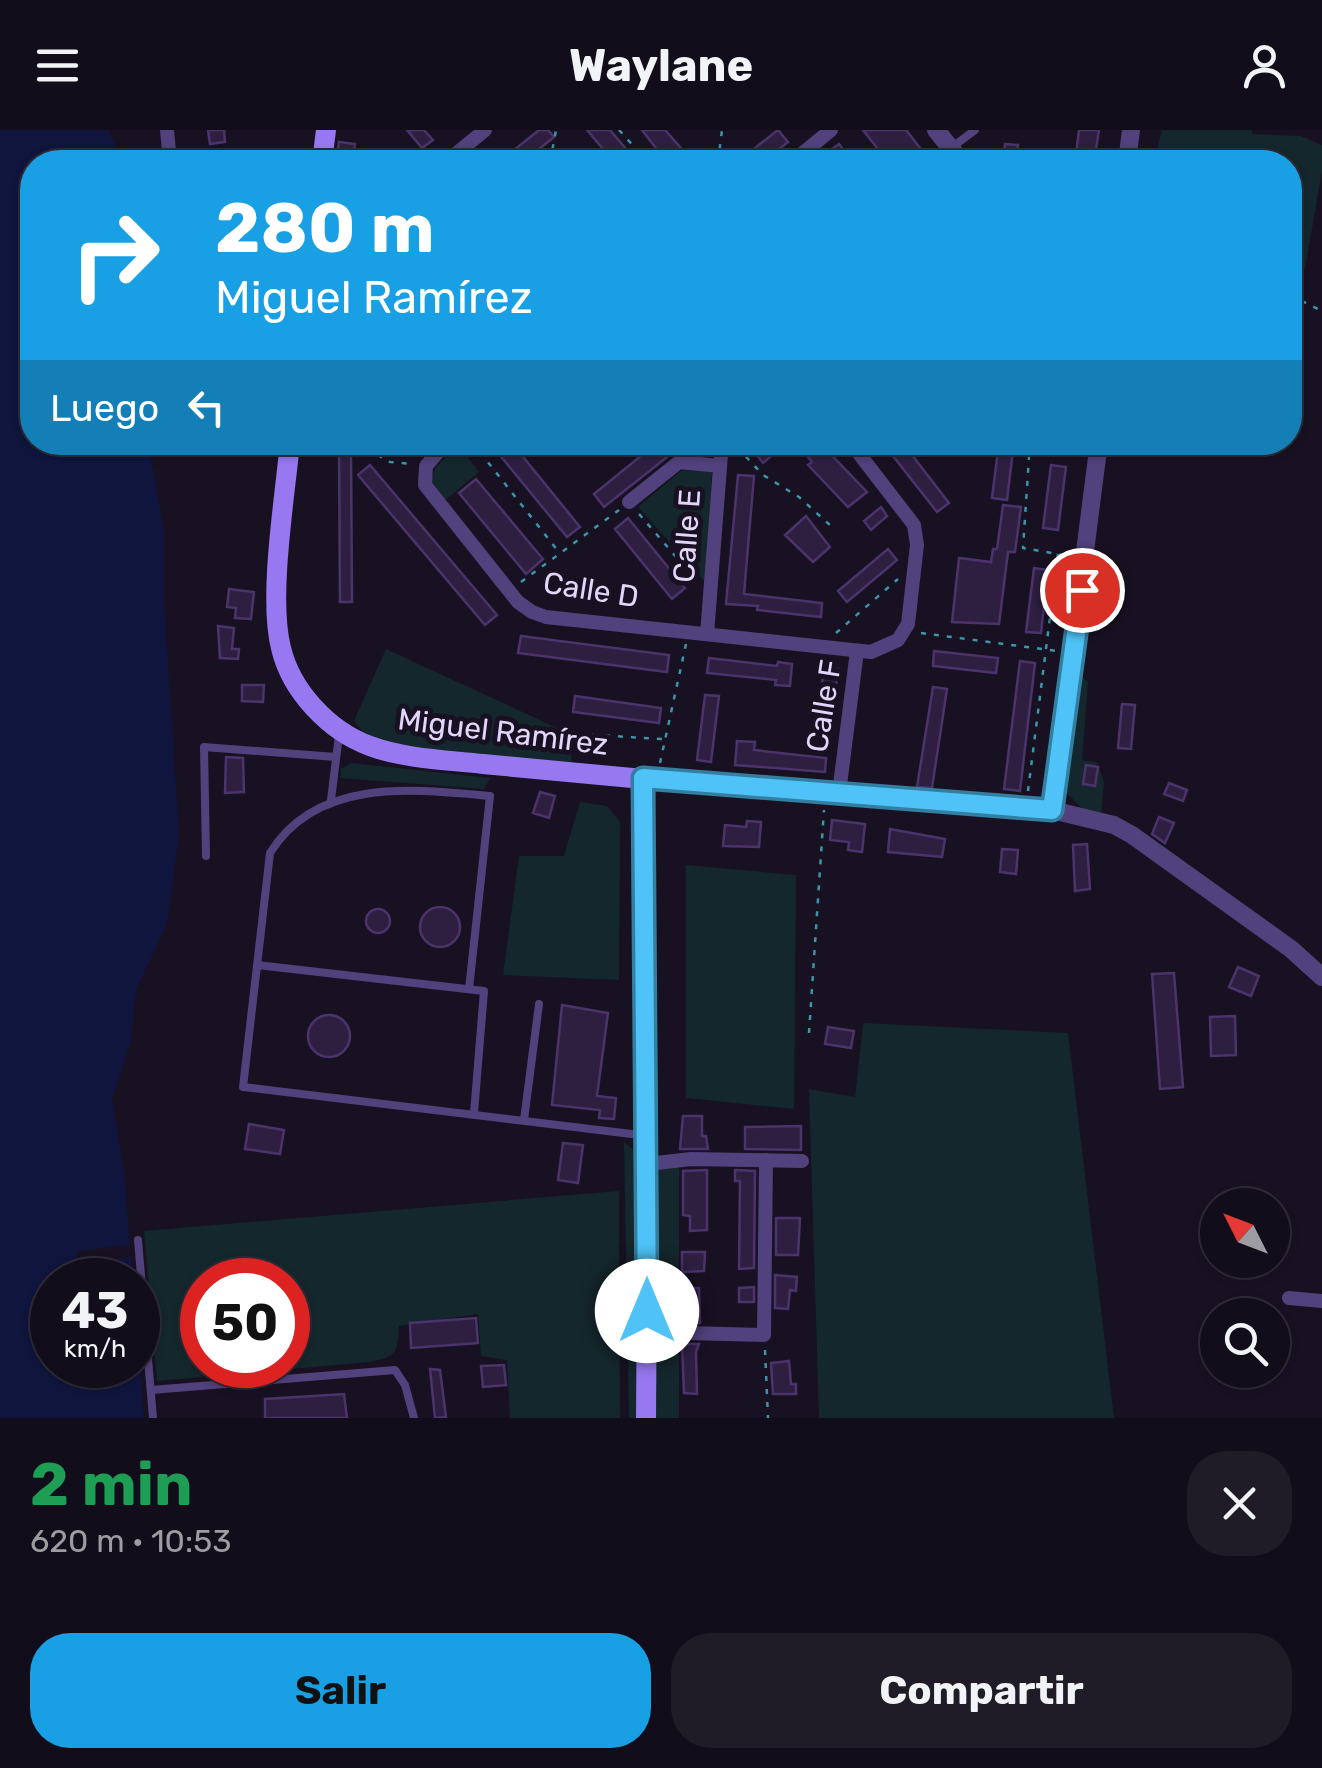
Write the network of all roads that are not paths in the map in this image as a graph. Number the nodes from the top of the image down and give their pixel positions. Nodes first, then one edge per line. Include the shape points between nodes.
1 (485, 130) edge
2 (831, 130) edge
3 (936, 130) edge
4 (461, 150) edge
5 (807, 150) edge
6 (952, 150) edge
7 (289, 455) edge
8 (436, 455) edge
9 (688, 455) edge
10 (721, 455) edge
11 (860, 455) edge
12 (1098, 455) edge
13 (680, 462) junction
14 (720, 466) junction
15 (629, 502) road end
16 (707, 634) junction
17 (857, 651) junction
18 (340, 730) junction
19 (336, 757) junction
20 (650, 779) junction
21 (832, 793) junction
22 (331, 800) junction
23 (1052, 810) junction
24 (206, 856) dead end
25 (257, 965) junction
26 (1322, 978) edge
27 (469, 990) junction
28 (539, 1004) dead end
29 (474, 1112) junction
30 (524, 1120) junction
31 (648, 1136) junction
32 (766, 1160) junction
33 (802, 1161) dead end
34 (648, 1164) junction
35 (138, 1240) dead end
36 (1290, 1298) edge
37 (1322, 1301) edge
38 (647, 1332) junction
39 (151, 1390) junction
40 (153, 1418) edge
41 (414, 1418) edge
42 (646, 1418) edge

1 - 4 street
2 - 5 street
3 - 6 street
7 - 18 main road, Miguel Ramírez via 278,628 301,691
8 - 16 street, Calle D via 426,466 429,494 532,612
9 - 13 street, Calle E
10 - 14 street, Calle E
11 - 17 street, Calle F via 914,524 917,545 904,631 882,650
12 - 23 street
13 - 14 street
13 - 15 street, Calle E
14 - 16 street, Calle E
16 - 17 street, Calle D
17 - 21 street, Calle F
18 - 19 lane
18 - 20 main road, Miguel Ramírez via 372,746 438,760
19 - 22 lane
19 - 24 lane via 204,747
20 - 21 street, Miguel Ramírez
20 - 31 main road
21 - 23 street, Miguel Ramírez
22 - 25 lane via 282,834 270,853
22 - 27 lane via 410,789 490,796
23 - 26 street, Miguel Ramírez via 1132,835
25 - 27 lane
25 - 29 lane via 243,1086
27 - 29 lane via 484,992
28 - 30 lane
29 - 30 lane
30 - 31 lane
31 - 34 main road
32 - 33 street
32 - 34 street
32 - 38 street via 764,1334
34 - 38 main road
35 - 39 lane
36 - 37 street
38 - 42 main road
39 - 40 lane
39 - 41 lane via 394,1370 406,1385

